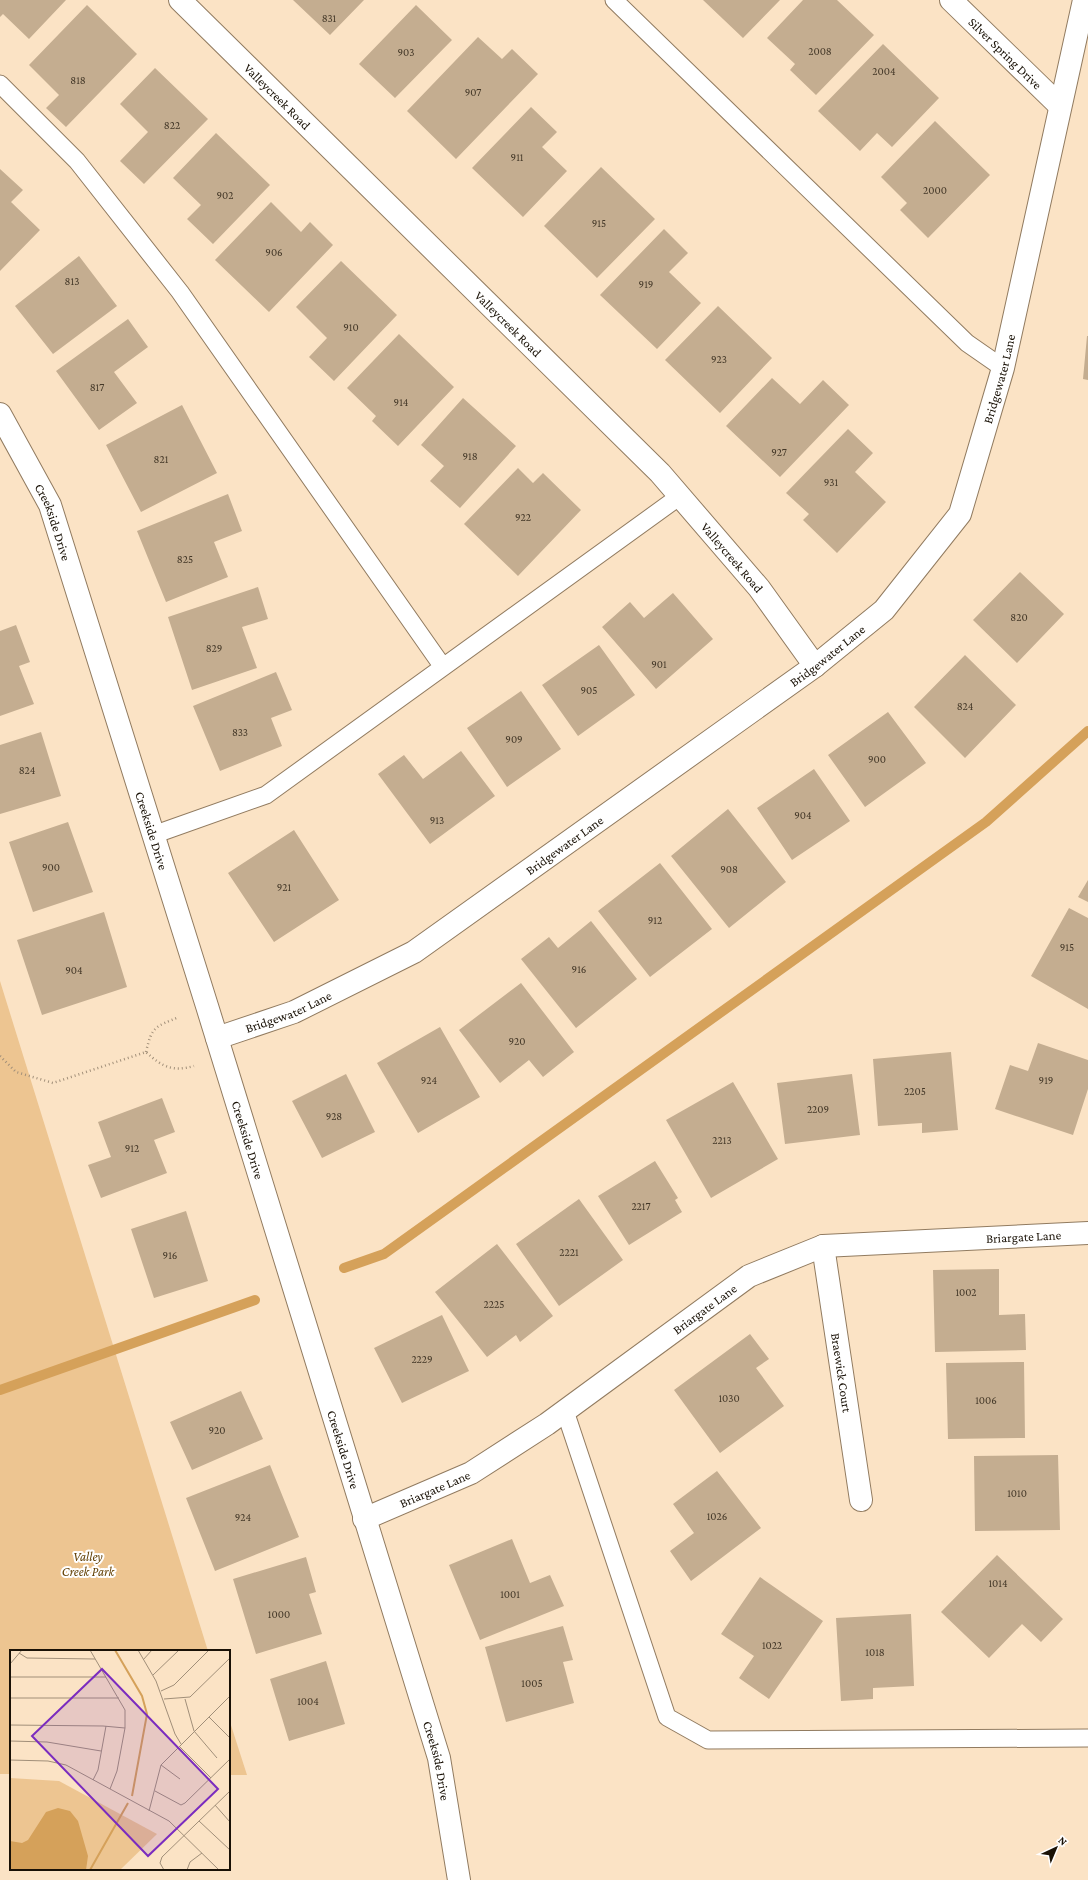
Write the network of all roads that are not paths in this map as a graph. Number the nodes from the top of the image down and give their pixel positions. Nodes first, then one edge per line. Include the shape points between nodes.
1 (180, 0) edge
2 (614, 0) edge
3 (951, 0) edge
4 (1084, 0) edge
5 (0, 84) edge
6 (1060, 106) junction
7 (1003, 368) junction
8 (0, 414) edge
9 (680, 496) junction
10 (815, 666) junction
11 (443, 667) junction
12 (153, 835) junction
13 (216, 1038) junction
14 (1088, 1233) edge
15 (823, 1246) junction
16 (565, 1411) junction
17 (861, 1500) dead end
18 (364, 1519) junction
19 (1088, 1738) edge
20 (459, 1880) edge

1 - 9 street, Valleycreek Road via 660,473
2 - 7 lane via 967,343
3 - 6 street, Silver Spring Drive
4 - 6 street, Bridgewater Lane
5 - 11 lane via 77,161 180,292
6 - 7 street, Bridgewater Lane
7 - 10 street, Bridgewater Lane via 960,514 884,610
8 - 12 street, Creekside Drive via 50,504
9 - 10 street, Valleycreek Road via 759,588
9 - 11 lane
10 - 13 street, Bridgewater Lane via 414,952 294,1012
11 - 12 lane via 266,795
12 - 13 street, Creekside Drive
13 - 18 street, Creekside Drive
14 - 15 street, Briargate Lane
15 - 16 street, Briargate Lane via 749,1276
15 - 17 street, Braewick Court
16 - 18 street, Briargate Lane via 471,1473
16 - 19 lane via 667,1717 708,1740
18 - 20 street, Creekside Drive via 439,1758

